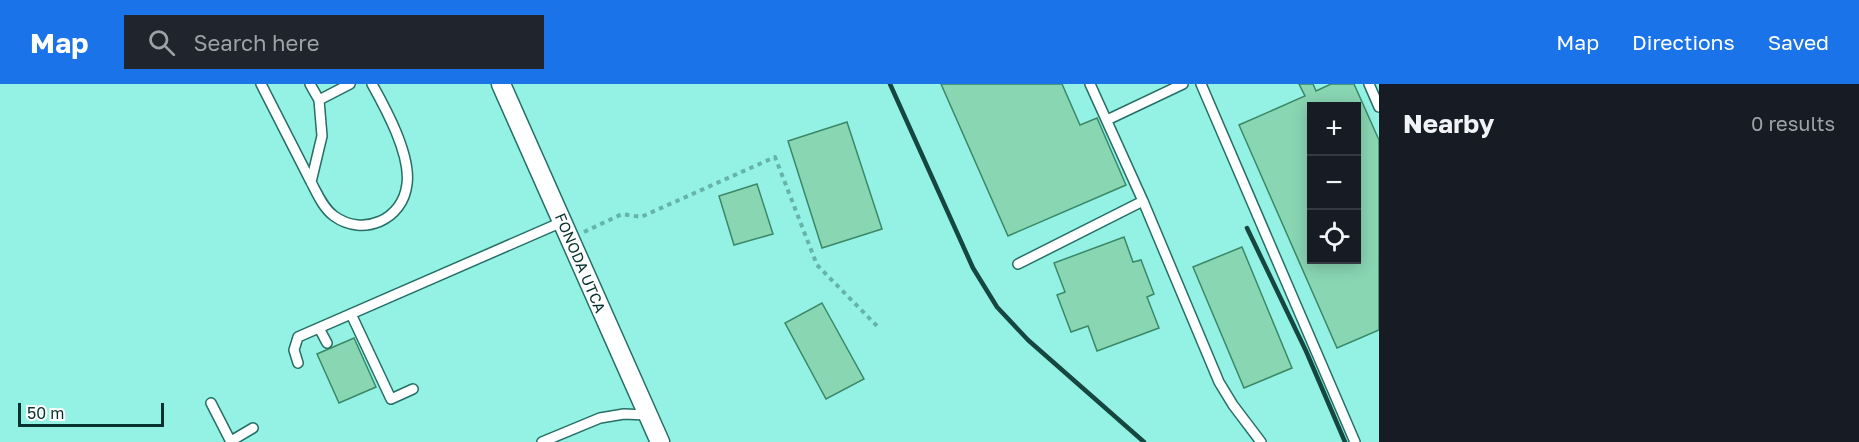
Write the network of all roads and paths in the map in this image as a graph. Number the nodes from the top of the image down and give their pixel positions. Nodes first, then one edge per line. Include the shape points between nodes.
1 (261, 84) edge
2 (310, 84) edge
3 (350, 84) edge
4 (372, 84) edge
5 (501, 84) edge
6 (1090, 84) edge
7 (1183, 84) edge
8 (1201, 84) edge
9 (1369, 84) edge
10 (319, 100) junction
11 (1379, 107) edge
12 (1107, 120) junction
13 (310, 182) junction
14 (1143, 201) junction
15 (562, 222) junction
16 (591, 228) dead end
17 (1018, 264) dead end
18 (351, 314) junction
19 (878, 326) dead end
20 (319, 328) junction
21 (327, 343) dead end
22 (298, 363) dead end
23 (413, 388) dead end
24 (211, 403) dead end
25 (647, 415) junction
26 (253, 428) dead end
27 (231, 442) edge
28 (542, 442) edge
29 (660, 442) edge
30 (1261, 442) edge
31 (1355, 442) edge

1 - 13 lane
2 - 10 lane
3 - 10 lane
4 - 13 lane via 393,123 405,163 408,183 402,201 392,215 378,224 360,225 334,216
5 - 15 street, FONODA UTCA
6 - 12 lane
7 - 12 lane
8 - 31 lane
9 - 11 lane
10 - 13 lane via 322,136
12 - 14 lane
14 - 17 lane
14 - 30 lane via 1220,382
15 - 18 lane
15 - 25 street, FONODA UTCA
16 - 19 path via 622,214 641,217 775,157 818,265
18 - 20 lane
18 - 23 lane via 391,399
20 - 21 lane
20 - 22 lane via 298,337 294,350
24 - 27 lane
25 - 28 lane via 600,418
25 - 29 street, FONODA UTCA
26 - 27 lane

